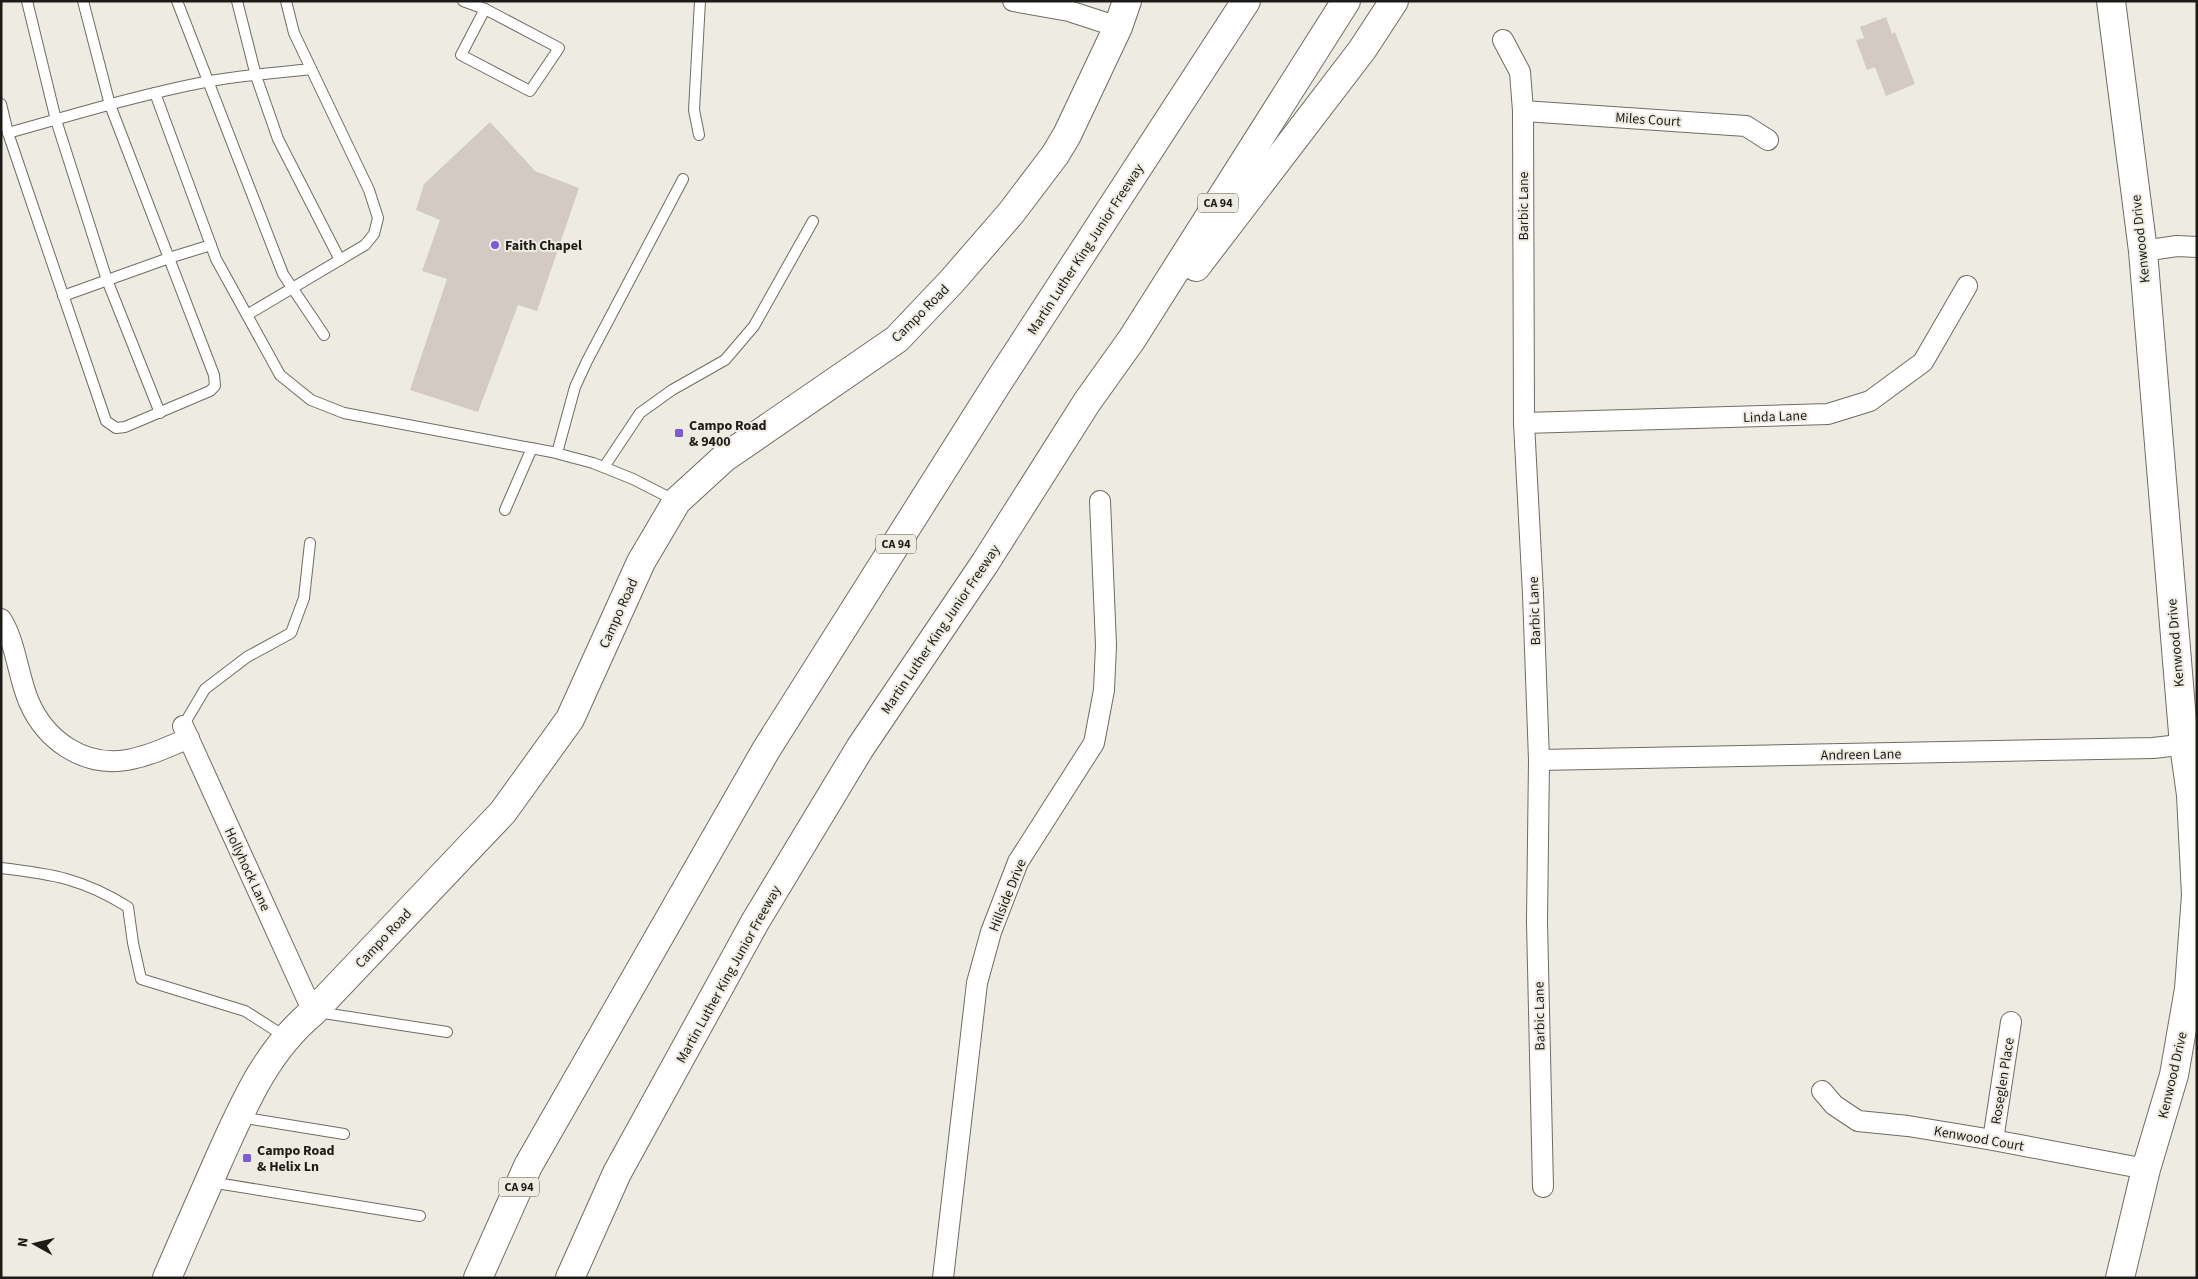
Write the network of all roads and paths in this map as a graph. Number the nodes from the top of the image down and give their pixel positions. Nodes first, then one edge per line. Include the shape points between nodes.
1 (27, 1) edge
2 (83, 1) edge
3 (177, 1) edge
4 (237, 1) edge
5 (286, 1) edge
6 (463, 1) edge
7 (700, 1) edge
8 (1013, 1) edge
9 (1128, 1) edge
10 (1246, 1) edge
11 (1346, 1) edge
12 (1394, 1) edge
13 (2111, 1) edge
14 (1071, 6) edge
15 (485, 9) junction
16 (1118, 27) junction
17 (1503, 40) dead end
18 (311, 69) junction
19 (256, 76) junction
20 (208, 81) junction
21 (155, 93) junction
22 (1, 104) edge
23 (110, 105) junction
24 (1523, 111) junction
25 (56, 120) junction
26 (8, 134) junction
27 (699, 135) dead end
28 (1768, 140) dead end
29 (683, 179) dead end
30 (813, 221) dead end
31 (211, 245) junction
32 (2197, 247) edge
33 (2143, 251) junction
34 (169, 258) junction
35 (340, 260) junction
36 (108, 280) junction
37 (1967, 286) dead end
38 (293, 288) junction
39 (63, 296) junction
40 (247, 315) junction
41 (324, 335) dead end
42 (1087, 402) junction
43 (160, 413) junction
44 (1524, 423) junction
45 (532, 448) junction
46 (557, 453) junction
47 (604, 467) junction
48 (677, 501) junction
49 (1100, 501) dead end
50 (505, 510) dead end
51 (310, 543) dead end
52 (1, 619) edge
53 (186, 732) junction
54 (2190, 744) edge
55 (1539, 760) junction
56 (1, 868) edge
57 (313, 1012) junction
58 (2011, 1022) dead end
59 (447, 1032) dead end
60 (287, 1038) junction
61 (1822, 1091) dead end
62 (238, 1116) junction
63 (344, 1134) dead end
64 (1993, 1140) junction
65 (2146, 1169) junction
66 (209, 1182) junction
67 (1544, 1187) dead end
68 (420, 1216) dead end
69 (167, 1278) edge
70 (478, 1278) edge
71 (570, 1278) edge
72 (943, 1278) edge
73 (2120, 1278) edge

1 - 25 lane
2 - 23 lane
3 - 20 lane
4 - 19 lane
5 - 18 lane via 294,33
6 - 15 lane
7 - 27 lane via 694,110
8 - 14 street
9 - 16 main road, Campo Road
10 - 70 main road, Martin Luther King Junior Freeway / CA 94 via 997,384 766,750 528,1166
11 - 42 main road, Martin Luther King Junior Freeway / CA 94 via 1132,339
12 - 42 main road via 1309,120 1169,302
13 - 33 main road, Kenwood Drive
14 - 16 street
15 - 15 lane via 461,55 530,91 558,48
16 - 48 main road, Campo Road via 1055,155 1011,213 952,281 897,338 724,458
17 - 24 street, Barbic Lane via 1520,72
18 - 19 lane
18 - 35 lane via 369,190 378,218 374,234 365,245
19 - 20 lane
19 - 35 lane via 278,139
20 - 21 lane
20 - 38 lane via 283,274
21 - 23 lane
21 - 31 lane
22 - 26 lane
23 - 25 lane
23 - 34 lane
24 - 28 street, Miles Court via 1746,126
24 - 44 street, Barbic Lane
25 - 26 lane
25 - 36 lane
26 - 39 lane
29 - 46 lane via 575,386
30 - 47 lane via 754,326 725,360 672,390 640,414
31 - 34 lane
31 - 40 lane
32 - 33 street
33 - 54 main road, Kenwood Drive
34 - 36 lane
34 - 43 lane via 214,375 215,386
35 - 38 lane
36 - 39 lane
36 - 43 lane
37 - 44 street, Linda Lane via 1923,362 1870,401 1828,414
38 - 40 lane
38 - 41 lane
39 - 43 lane via 106,421 116,428 125,427
40 - 45 lane via 280,375 311,400 344,413
42 - 71 main road, Martin Luther King Junior Freeway / CA 94 via 985,563 860,748 755,922 617,1173
44 - 55 street, Barbic Lane
45 - 46 lane
45 - 50 lane
46 - 47 lane
47 - 48 lane
48 - 57 main road, Campo Road via 641,562 570,719 502,812
49 - 72 street, Hillside Drive via 1106,645 1104,690 1094,743 1018,862 991,932 977,983
51 - 53 lane via 304,598 291,633 247,657 205,689
52 - 53 street via 29,702 41,725 65,747 94,759 126,760 149,755
53 - 57 street, Hollyhock Lane
54 - 55 street, Andreen Lane via 2152,748
54 - 65 main road, Kenwood Drive via 2196,895 2187,1006 2174,1075
55 - 67 street, Barbic Lane via 1537,922
56 - 60 lane via 53,874 106,893 128,907 141,979 245,1011
57 - 59 lane
57 - 60 main road, Campo Road
58 - 64 street, Roseglen Place
60 - 62 main road, Campo Road via 269,1059
61 - 64 street, Kenwood Court via 1834,1105 1858,1121
62 - 63 lane
62 - 66 main road, Campo Road
64 - 65 street, Kenwood Court
65 - 73 main road, Kenwood Drive
66 - 68 lane
66 - 69 main road, Campo Road

